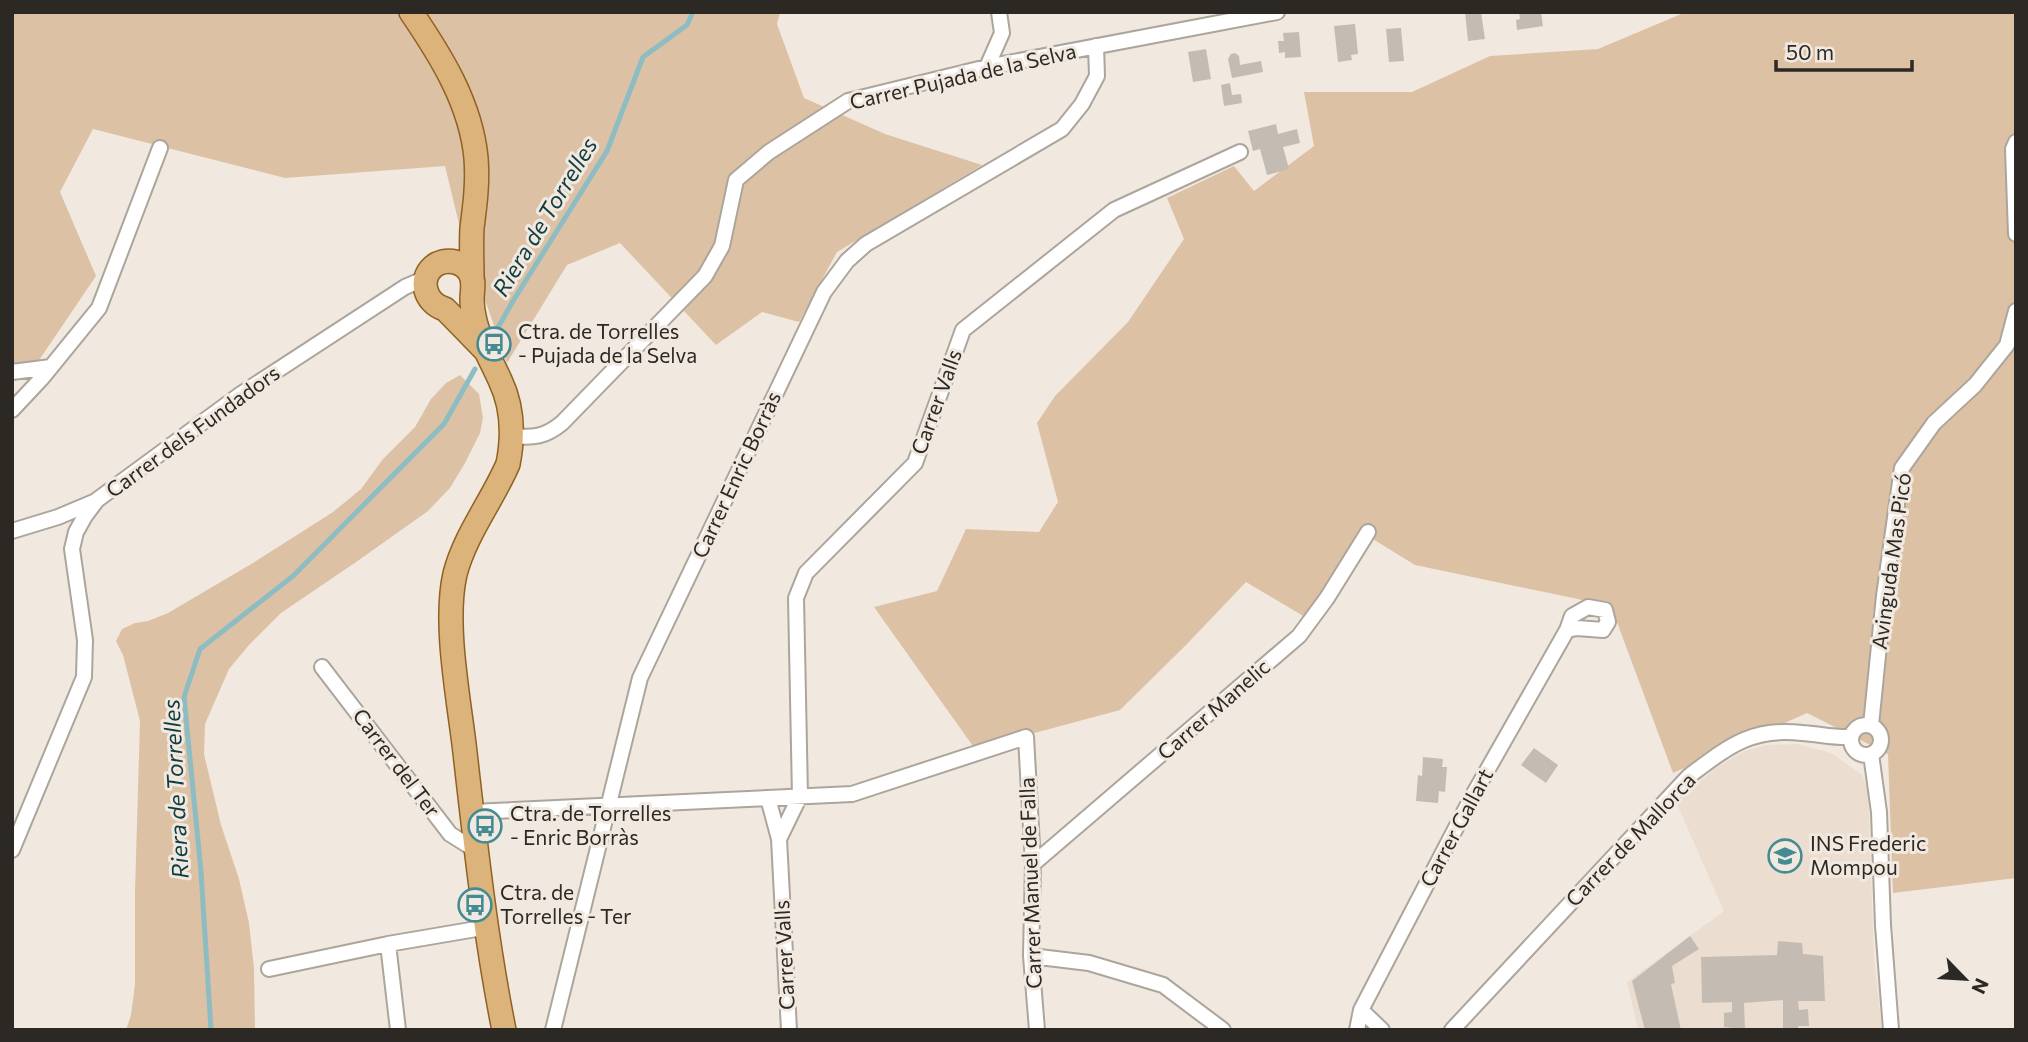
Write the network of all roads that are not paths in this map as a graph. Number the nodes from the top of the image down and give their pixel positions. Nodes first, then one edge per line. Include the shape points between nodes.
1 (411, 12) edge
2 (999, 12) edge
3 (1277, 12) edge
4 (1096, 46) junction
5 (987, 67) junction
6 (2016, 142) edge
7 (160, 148) dead end
8 (1240, 152) dead end
9 (472, 230) junction
10 (2016, 234) edge
11 (448, 261) junction
12 (426, 278) junction
13 (472, 286) junction
14 (444, 309) junction
15 (2016, 311) edge
16 (484, 349) junction
17 (51, 367) junction
18 (12, 372) edge
19 (12, 410) edge
20 (512, 436) junction
21 (97, 500) junction
22 (12, 531) edge
23 (1368, 532) dead end
24 (1567, 630) dead end
25 (322, 667) dead end
26 (1871, 725) junction
27 (1851, 737) junction
28 (1871, 754) junction
29 (800, 796) junction
30 (768, 798) junction
31 (609, 804) junction
32 (472, 812) junction
33 (779, 839) junction
34 (12, 850) edge
35 (477, 851) junction
36 (1034, 864) junction
37 (488, 927) junction
38 (388, 944) junction
39 (1031, 956) junction
40 (269, 969) dead end
41 (1361, 1010) junction
42 (398, 1030) edge
43 (504, 1030) edge
44 (553, 1030) edge
45 (789, 1030) edge
46 (1037, 1030) edge
47 (1223, 1030) edge
48 (1357, 1030) edge
49 (1382, 1030) edge
50 (1452, 1030) edge
51 (1891, 1030) edge

1 - 9 main road via 439,55 471,128 476,170
2 - 5 street via 1002,33
3 - 4 street, Carrer Pujada de la Selva
4 - 5 street, Carrer Pujada de la Selva
4 - 31 street, Carrer Enric Borràs via 1097,76 1062,129 866,244 824,292 640,678
5 - 20 street, Carrer Pujada de la Selva via 848,101 769,152 736,180 722,246 705,276 562,423 535,437
6 - 10 street
7 - 17 street via 99,308
8 - 29 street, Carrer Valls via 1114,210 963,330 915,463 806,573 796,598
9 - 11 main road
9 - 13 main road
11 - 12 main road via 432,268
11 - 13 main road via 462,265
12 - 14 main road via 429,300
12 - 21 street, Carrer dels Fundadors via 405,286 241,394
13 - 14 main road via 461,307
13 - 16 main road via 472,312
14 - 16 main road
15 - 26 street, Avinguda Mas Picó via 2007,345 1975,385 1934,423 1902,468
16 - 20 main road via 509,402
17 - 18 street
17 - 19 street
20 - 32 main road via 508,464 461,556 451,606
21 - 22 street
21 - 34 street, Carrer dels Fundadors via 76,532 72,549 85,640 84,677
23 - 36 street, Carrer Manelic via 1299,636
24 - 41 street, Carrer Gallart via 1472,796
25 - 35 street, Carrer del Ter via 450,834
26 - 27 street via 1859,726
26 - 28 street, Avinguda Mas Picó via 1881,738
27 - 28 street via 1857,752
27 - 50 street, Carrer de Mallorca via 1767,732 1721,752 1689,776
28 - 51 street, Avinguda Mas Picó
29 - 30 street
29 - 33 street, Carrer Valls
29 - 36 street, Carrer Manuel de Falla via 852,794 1026,737
30 - 31 street
30 - 33 street, Carrer Valls
31 - 32 street
31 - 44 street, Carrer Enric Borràs
32 - 35 main road
33 - 45 street, Carrer Valls
35 - 37 main road
36 - 39 street, Carrer Manuel de Falla
37 - 38 street
37 - 43 main road
38 - 40 street
38 - 42 street
39 - 46 street, Carrer Manuel de Falla
39 - 47 street via 1090,963 1163,985
41 - 48 street, Carrer Gallart
41 - 49 street

